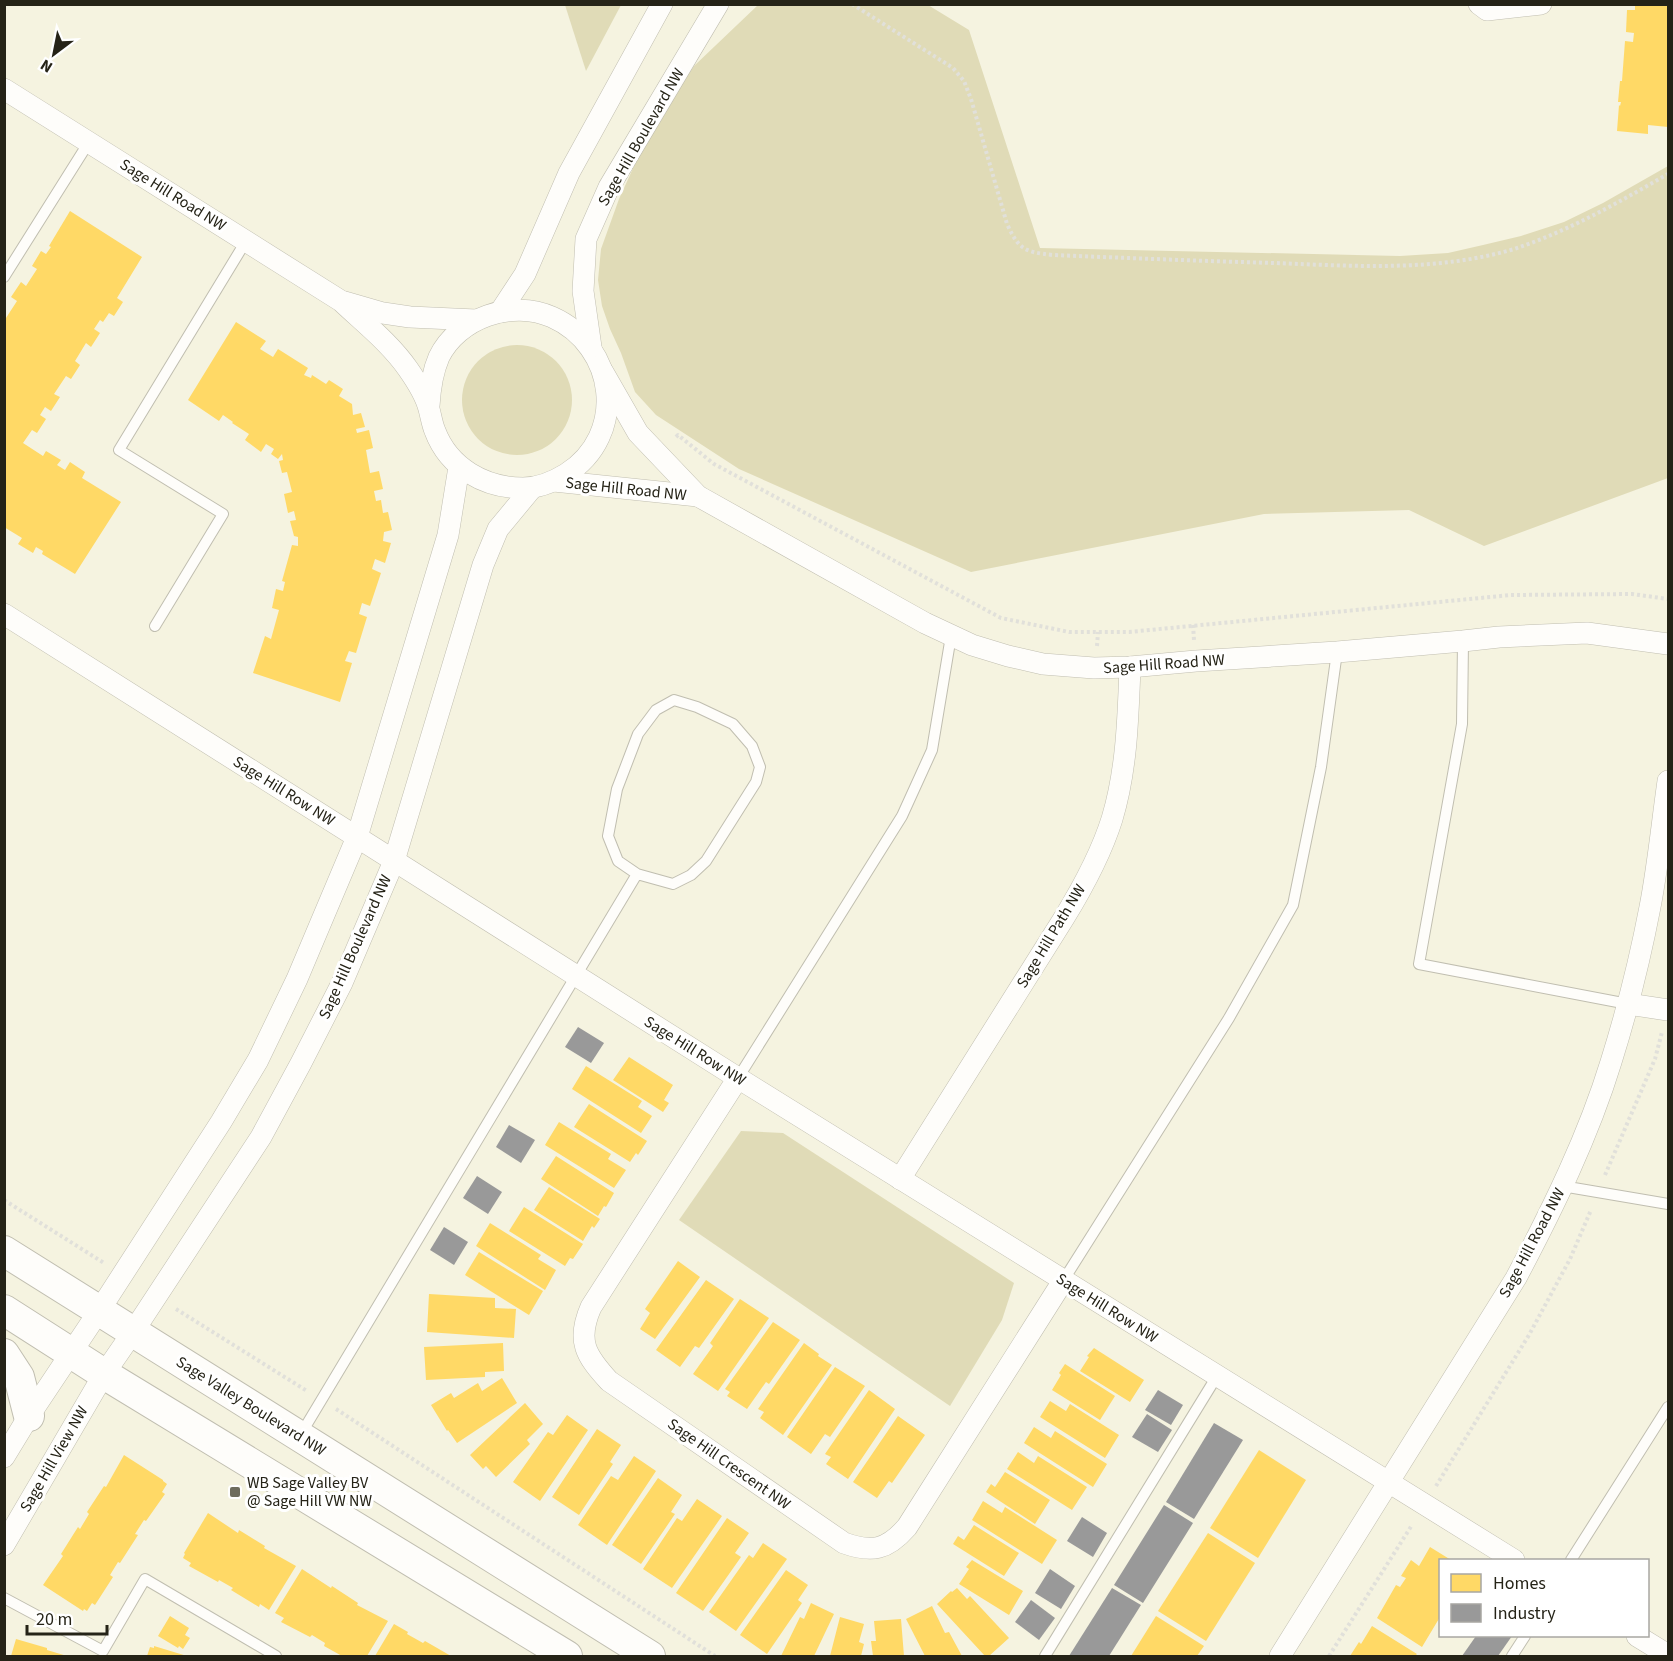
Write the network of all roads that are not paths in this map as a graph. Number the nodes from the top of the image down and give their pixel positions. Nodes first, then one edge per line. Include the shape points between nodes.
1 (662, 4) edge
2 (718, 4) edge
3 (1479, 4) edge
4 (1541, 4) edge
5 (4, 89) edge
6 (89, 142) junction
7 (246, 241) junction
8 (4, 277) edge
9 (341, 301) junction
10 (500, 312) junction
11 (476, 320) junction
12 (591, 347) junction
13 (603, 372) junction
14 (429, 406) junction
15 (459, 467) junction
16 (554, 481) junction
17 (532, 488) junction
18 (698, 496) junction
19 (4, 614) edge
20 (155, 626) dead end
21 (951, 636) junction
22 (1463, 641) junction
23 (1668, 644) edge
24 (1337, 652) junction
25 (1130, 668) junction
26 (1668, 781) edge
27 (357, 837) junction
28 (394, 861) junction
29 (637, 874) junction
30 (577, 976) junction
31 (1628, 1004) junction
32 (1668, 1010) edge
33 (738, 1078) junction
34 (900, 1179) junction
35 (1562, 1186) junction
36 (1668, 1204) edge
37 (4, 1251) edge
38 (1063, 1281) junction
39 (4, 1310) edge
40 (99, 1311) junction
41 (133, 1332) junction
42 (71, 1353) junction
43 (4, 1354) edge
44 (104, 1374) junction
45 (1217, 1376) junction
46 (1668, 1407) edge
47 (29, 1416) junction
48 (300, 1437) junction
49 (4, 1457) edge
50 (1388, 1483) junction
51 (4, 1545) edge
52 (1512, 1559) edge
53 (1572, 1559) edge
54 (4, 1598) edge
55 (1524, 1637) edge
56 (1640, 1637) edge
57 (1668, 1655) edge
58 (276, 1656) edge
59 (567, 1656) edge
60 (650, 1656) edge
61 (1045, 1656) edge
62 (1280, 1656) edge
63 (1512, 1656) edge

1 - 10 street via 569,173 525,274
2 - 12 street, Sage Hill Boulevard NW via 609,187 586,239 583,291
3 - 4 street via 1487,10
5 - 6 street, Sage Hill Road NW
6 - 7 street, Sage Hill Road NW
6 - 8 lane
7 - 9 street, Sage Hill Road NW
7 - 20 lane via 119,450 223,514
9 - 11 street, Sage Hill Road NW via 410,317
9 - 14 street, Sage Hill Road NW via 407,368
10 - 11 street
10 - 12 street via 525,310 550,316 573,328
11 - 14 street via 455,336 440,356 431,380
12 - 13 street
13 - 16 street via 608,397 604,423 594,447 577,467
13 - 18 street, Sage Hill Road NW via 638,432
14 - 15 street via 434,430
15 - 17 street via 484,482 507,488
15 - 27 street via 448,535
16 - 17 street
16 - 18 street, Sage Hill Road NW
17 - 28 street, Sage Hill Boulevard NW via 498,529 483,565
18 - 21 street, Sage Hill Road NW
19 - 27 street, Sage Hill Row NW
21 - 25 street, Sage Hill Road NW via 1043,664
21 - 33 lane via 932,750 902,816
22 - 23 street, Sage Hill Road NW via 1587,633
22 - 24 street, Sage Hill Road NW
22 - 31 lane via 1462,724 1419,964
24 - 25 street, Sage Hill Road NW
24 - 38 lane via 1321,766 1293,905 1229,1018
25 - 34 street, Sage Hill Path NW via 1121,784 1101,848 1064,918
26 - 31 street, Sage Hill Road NW via 1650,906
27 - 28 street, Sage Hill Row NW
27 - 40 street via 258,1060
28 - 30 street, Sage Hill Row NW
28 - 41 street, Sage Hill Boulevard NW via 342,983 261,1137
29 - 29 lane via 673,884 706,861 756,782 760,767 752,746 733,724 674,700 656,710 638,734 617,789 608,836 618,861
29 - 30 lane
30 - 33 street, Sage Hill Row NW
30 - 48 lane
31 - 32 street
31 - 35 street, Sage Hill Road NW via 1611,1063
33 - 34 street, Sage Hill Row NW
33 - 38 street, Sage Hill Crescent NW via 591,1307 584,1326 584,1346 609,1381 844,1543 865,1549 888,1545 907,1527
34 - 38 street, Sage Hill Row NW
35 - 36 lane
35 - 50 street, Sage Hill Road NW via 1516,1278
37 - 40 street, Sage Valley Boulevard NW
38 - 45 street, Sage Hill Row NW
39 - 42 street
40 - 41 street, Sage Valley Boulevard NW
40 - 42 street
41 - 44 street, Sage Hill Boulevard NW
41 - 48 street, Sage Valley Boulevard NW
42 - 44 street
42 - 47 street
43 - 47 street via 19,1377
44 - 51 street, Sage Hill View NW
44 - 59 street
45 - 50 street, Sage Hill Row NW
45 - 61 lane
46 - 53 lane
47 - 49 street
48 - 60 street, Sage Valley Boulevard NW
50 - 52 street, Sage Hill Row NW
50 - 62 street, Sage Hill Road NW
54 - 58 lane via 103,1651 145,1579
55 - 63 lane
56 - 57 street

